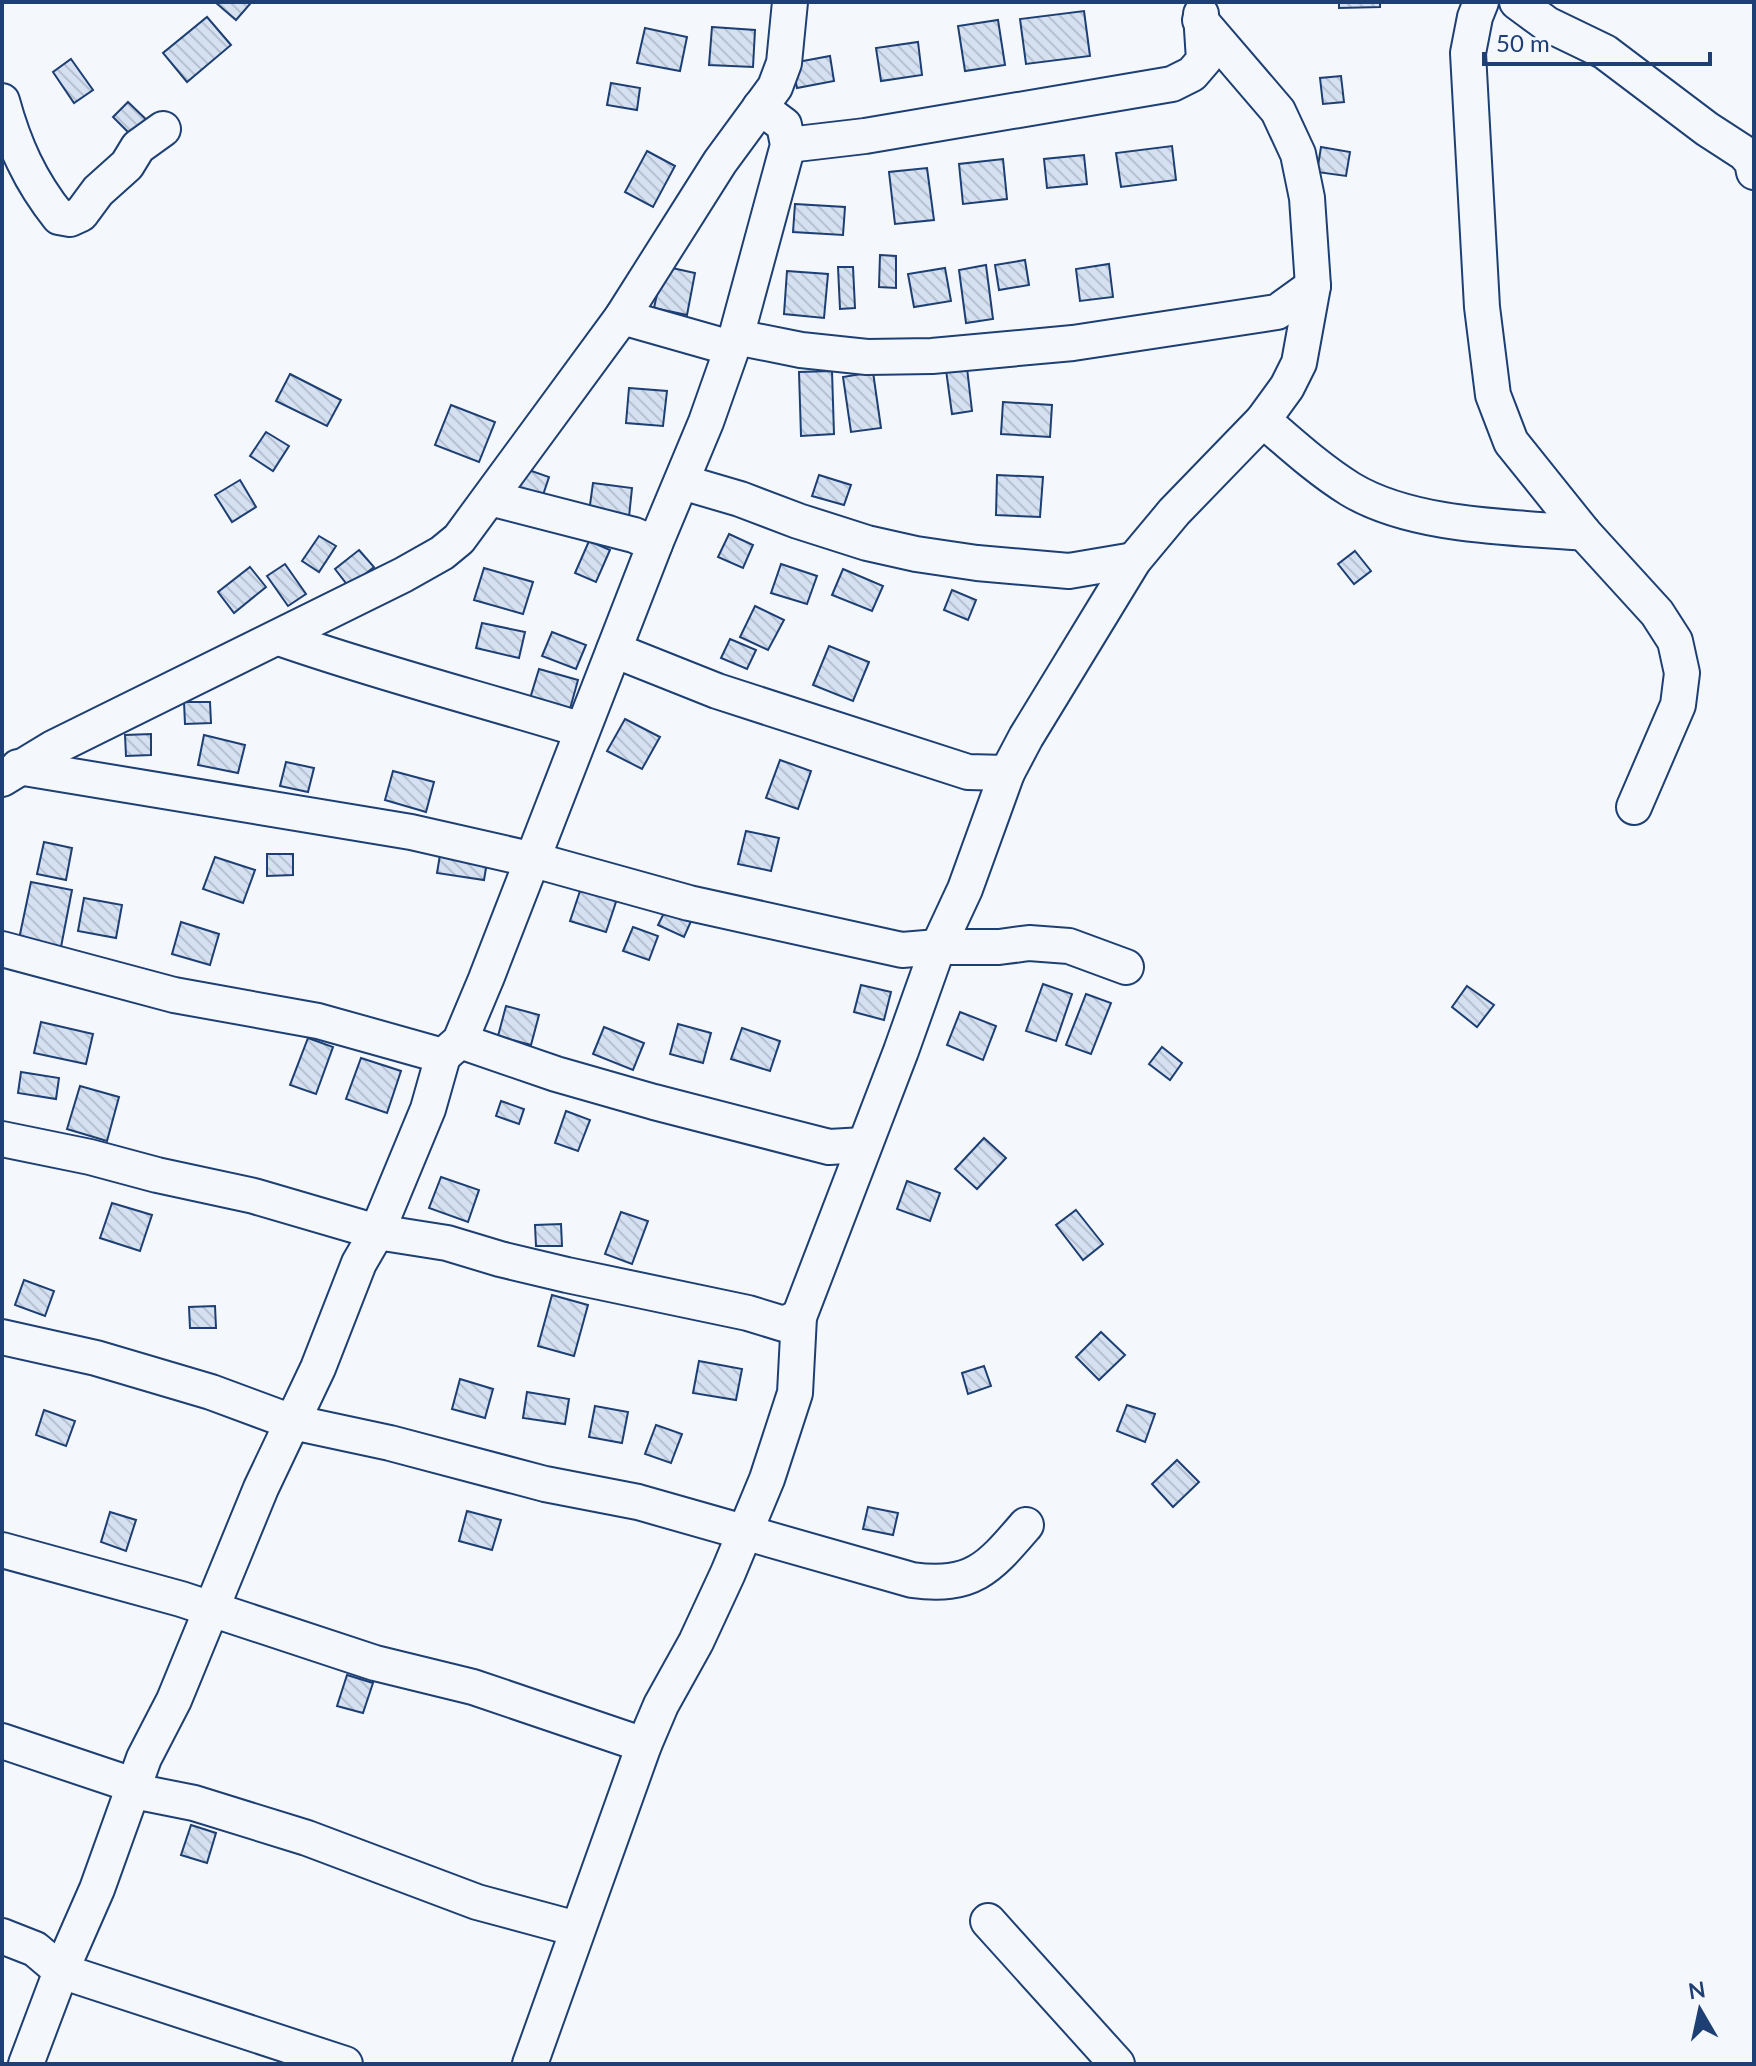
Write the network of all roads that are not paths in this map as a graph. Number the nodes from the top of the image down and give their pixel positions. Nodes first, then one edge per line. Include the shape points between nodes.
1 (790, 2) edge
2 (1481, 2) edge
3 (1517, 2) edge
4 (1201, 11) edge
5 (2, 101) edge
6 (760, 107) junction
7 (163, 129) dead end
8 (788, 145) junction
9 (1754, 172) edge
10 (1313, 286) junction
11 (622, 317) junction
12 (734, 343) junction
13 (1263, 420) junction
14 (682, 482) junction
15 (490, 498) junction
16 (1584, 533) junction
17 (655, 544) junction
18 (1134, 560) junction
19 (279, 638) junction
20 (614, 650) junction
21 (582, 730) junction
22 (1007, 773) junction
23 (6, 775) edge
24 (1634, 807) dead end
25 (534, 860) junction
26 (938, 947) junction
27 (2, 949) edge
28 (1126, 967) dead end
29 (451, 1048) junction
30 (2, 1139) edge
31 (864, 1145) junction
32 (377, 1232) junction
33 (799, 1317) junction
34 (2, 1337) edge
35 (292, 1422) junction
36 (1026, 1525) dead end
37 (745, 1534) junction
38 (2, 1550) edge
39 (210, 1610) junction
40 (2, 1741) edge
41 (644, 1745) junction
42 (134, 1791) junction
43 (988, 1921) dead end
44 (577, 1929) junction
45 (2, 1936) edge
46 (61, 1971) junction
47 (26, 2064) edge
48 (345, 2064) edge
49 (530, 2064) edge
50 (1117, 2064) edge

1 - 6 street via 781,75
2 - 16 street via 1468,53 1482,307 1493,395 1511,442
3 - 9 street via 1547,24 1605,52 1744,153
4 - 8 street via 1204,60 1172,84
4 - 10 street via 1278,111 1298,154
5 - 7 street via 29,175 59,217 70,219 81,214 138,147
6 - 8 street via 784,125
6 - 11 street
8 - 12 street
10 - 12 street via 1277,312 1073,343 867,357
10 - 13 street via 1299,363
11 - 12 street
11 - 15 street
12 - 14 street
13 - 16 street via 1352,490 1415,516
13 - 18 street
14 - 17 street
14 - 18 street via 916,554 1069,571
15 - 17 street
15 - 19 street via 442,553
16 - 24 street via 1657,613 1675,641 1682,673 1678,705
17 - 20 street
18 - 22 street
19 - 21 street
19 - 23 street
20 - 21 street
20 - 22 street via 717,691 968,772
21 - 25 street
22 - 26 street
23 - 25 street via 352,821
25 - 26 street via 689,903 845,938 902,950
25 - 29 street
26 - 28 street via 1069,946
26 - 31 street
27 - 29 street via 174,995
29 - 31 street via 829,1147
29 - 32 street
30 - 32 street via 254,1196
31 - 33 street
32 - 33 street via 447,1243 784,1324
32 - 35 street
33 - 37 street via 795,1393
34 - 35 street via 96,1358
35 - 37 street via 638,1502
35 - 39 street
36 - 37 street via 973,1577 947,1583 912,1580
37 - 41 street
38 - 39 street
39 - 41 street via 375,1663 498,1695
39 - 42 street
40 - 42 street via 124,1782
41 - 44 street
42 - 44 street via 194,1803 477,1902
42 - 46 street
43 - 50 street
44 - 49 street
45 - 46 street via 35,1949
46 - 47 street
46 - 48 street

